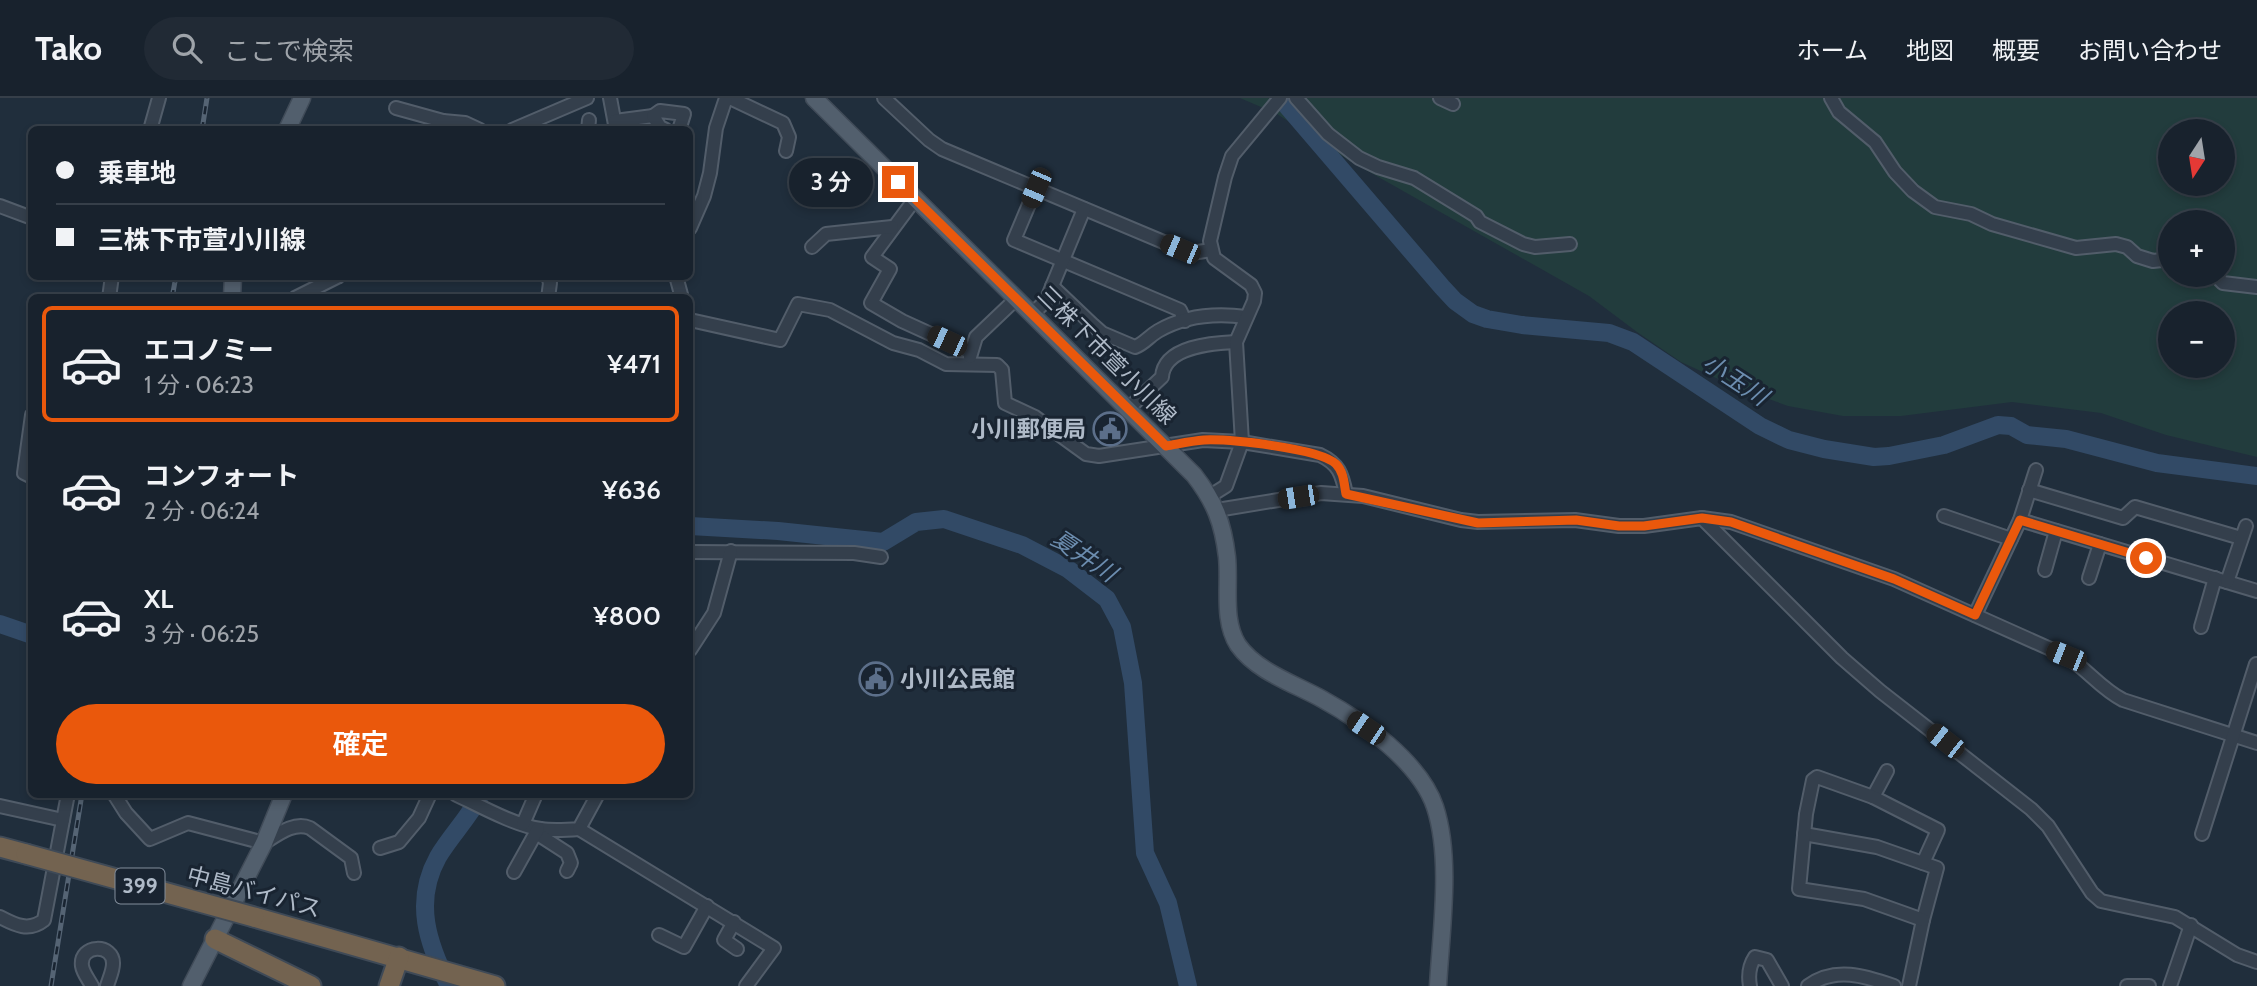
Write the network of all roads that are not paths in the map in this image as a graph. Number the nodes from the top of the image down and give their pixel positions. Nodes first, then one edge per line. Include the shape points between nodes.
1 (143, 98) edge
2 (302, 98) edge
3 (587, 98) edge
4 (610, 98) edge
5 (728, 98) edge
6 (814, 98) edge
7 (884, 98) edge
8 (1280, 98) edge
9 (1296, 98) edge
10 (1440, 98) edge
11 (1831, 98) edge
12 (158, 101) edge
13 (1453, 104) dead end
14 (396, 108) dead end
15 (653, 116) junction
16 (443, 125) edge
17 (615, 125) edge
18 (151, 126) edge
19 (289, 126) edge
20 (471, 126) edge
21 (529, 126) edge
22 (659, 126) edge
23 (680, 126) edge
24 (786, 151) dead end
25 (1036, 188) junction
26 (915, 199) junction
27 (0, 206) edge
28 (1084, 209) junction
29 (28, 216) edge
30 (693, 218) edge
31 (892, 227) junction
32 (1570, 244) dead end
33 (812, 247) dead end
34 (1210, 250) junction
35 (1063, 260) junction
36 (2158, 260) edge
37 (331, 280) edge
38 (2235, 284) edge
39 (1052, 285) junction
40 (2257, 287) edge
41 (303, 294) edge
42 (1017, 298) junction
43 (1033, 313) junction
44 (1246, 317) junction
45 (693, 321) edge
46 (1185, 321) junction
47 (1236, 342) junction
48 (970, 358) junction
49 (1128, 409) junction
50 (1242, 442) junction
51 (28, 444) edge
52 (1166, 446) junction
53 (2036, 470) dead end
54 (28, 475) edge
55 (2029, 490) junction
56 (1346, 494) junction
57 (1213, 503) junction
58 (1944, 516) dead end
59 (1702, 518) junction
60 (2020, 520) junction
61 (2056, 531) junction
62 (2011, 539) junction
63 (2100, 544) junction
64 (731, 551) junction
65 (693, 552) edge
66 (881, 558) dead end
67 (2045, 570) dead end
68 (2089, 578) dead end
69 (2221, 580) junction
70 (2257, 591) edge
71 (1975, 615) junction
72 (2201, 627) dead end
73 (693, 646) edge
74 (2256, 664) edge
75 (2233, 736) junction
76 (2257, 743) edge
77 (1887, 771) dead end
78 (1873, 797) junction
79 (67, 798) edge
80 (117, 798) edge
81 (282, 798) edge
82 (428, 798) edge
83 (462, 798) edge
84 (534, 798) edge
85 (596, 798) edge
86 (0, 806) edge
87 (63, 820) junction
88 (523, 824) junction
89 (579, 829) junction
90 (537, 831) junction
91 (1804, 834) junction
92 (2202, 834) dead end
93 (264, 843) junction
94 (0, 847) edge
95 (380, 848) dead end
96 (1923, 863) junction
97 (567, 871) dead end
98 (514, 872) dead end
99 (354, 873) dead end
100 (706, 905) junction
101 (0, 917) edge
102 (1923, 920) junction
103 (734, 922) junction
104 (2190, 925) junction
105 (659, 935) dead end
106 (215, 939) junction
107 (737, 949) dead end
108 (400, 957) junction
109 (2257, 962) edge
110 (92, 986) edge
111 (107, 986) edge
112 (191, 986) edge
113 (311, 986) edge
114 (389, 986) edge
115 (495, 986) edge
116 (746, 986) edge
117 (1438, 986) edge
118 (1750, 986) edge
119 (1782, 986) edge
120 (1808, 986) edge
121 (1894, 986) edge
122 (1909, 986) edge
123 (2127, 986) edge
124 (2149, 986) edge
125 (2170, 986) edge

1 - 12 street
2 - 19 main road
3 - 21 street
4 - 17 street
5 - 24 street via 783,123 789,137
5 - 30 street via 716,128 704,197
6 - 26 main road, 三株下市萱小川線
7 - 25 street via 942,149
8 - 34 street via 1232,156
9 - 32 street via 1328,134 1359,158 1414,178 1523,244
10 - 13 street
11 - 36 street via 1839,112 1875,142 1913,191 1935,207 2076,248 2116,244
12 - 18 street
14 - 16 street
15 - 17 street
15 - 22 street
15 - 23 street via 660,111 684,114
16 - 20 street
25 - 28 street
25 - 35 street via 1014,240
26 - 31 street
26 - 42 main road, 三株下市萱小川線
27 - 29 street
28 - 34 street via 1192,253
28 - 35 street
31 - 33 street via 827,234
31 - 48 street via 872,257 890,269 871,303
34 - 44 street via 1220,264 1251,285 1254,301
35 - 39 street
35 - 46 street via 1180,310
37 - 41 street
38 - 40 street
39 - 43 street via 1046,301
39 - 46 street via 1102,333 1135,347 1159,330
42 - 43 main road, 三株下市萱小川線
42 - 48 street via 976,337
43 - 49 main road, 三株下市萱小川線
44 - 46 street via 1228,314
44 - 47 street
45 - 48 street via 780,340 797,304 830,310 946,364
47 - 49 street via 1199,346 1171,358 1162,377
47 - 50 street
48 - 52 street via 1002,370 1005,403 1035,417 1086,454
49 - 52 main road, 三株下市萱小川線
50 - 52 street via 1203,440
50 - 56 street via 1331,460 1343,476
50 - 57 street via 1226,486
51 - 54 street via 24,473
52 - 57 main road, 三株下市萱小川線
53 - 55 street
55 - 60 street
55 - 69 street via 2123,518 2135,507 2244,532
56 - 57 street
56 - 59 street via 1478,523 1576,520 1644,526
57 - 117 main road, 三株下市萱小川線 via 1227,558 1230,624 1237,644 1251,660 1325,701 1403,758 1435,805 1444,868
58 - 62 street
59 - 71 street via 1731,522 1833,557
59 - 104 street via 1842,658 2031,809 2101,901 2158,912
60 - 61 street
60 - 62 street
61 - 63 street
61 - 67 street
62 - 71 street
63 - 68 street
63 - 69 street
64 - 65 street
64 - 66 street
64 - 73 street via 715,613
69 - 70 street
69 - 72 street
71 - 75 street via 2080,664 2113,695
74 - 75 street
75 - 76 street
75 - 92 street
77 - 78 street
78 - 91 street via 1817,776
78 - 96 street via 1938,830
79 - 87 street
80 - 93 street via 150,839 188,823
81 - 93 main road
82 - 95 street via 399,842
83 - 88 street
84 - 88 street
85 - 89 street
86 - 87 street
87 - 101 street via 44,920 19,927
88 - 90 street
89 - 90 street
89 - 100 street
90 - 97 street via 567,853 571,863
90 - 98 street
91 - 96 street via 1877,847
91 - 102 street via 1799,889 1864,899
93 - 99 street via 302,825 351,859
93 - 106 main road
94 - 108 highway, 中島バイパス / 399, bridge
96 - 102 street via 1937,867
100 - 103 street
100 - 105 street via 684,947
102 - 122 street
103 - 107 street via 724,940
103 - 116 street via 774,947
104 - 109 street via 2237,955
104 - 125 street
106 - 112 main road
106 - 113 highway
108 - 114 highway
108 - 115 highway, 中島バイパス / 399
110 - 111 street via 82,960 98,948 113,961
118 - 119 street via 1751,963 1760,957
120 - 121 street via 1843,973
123 - 124 street

